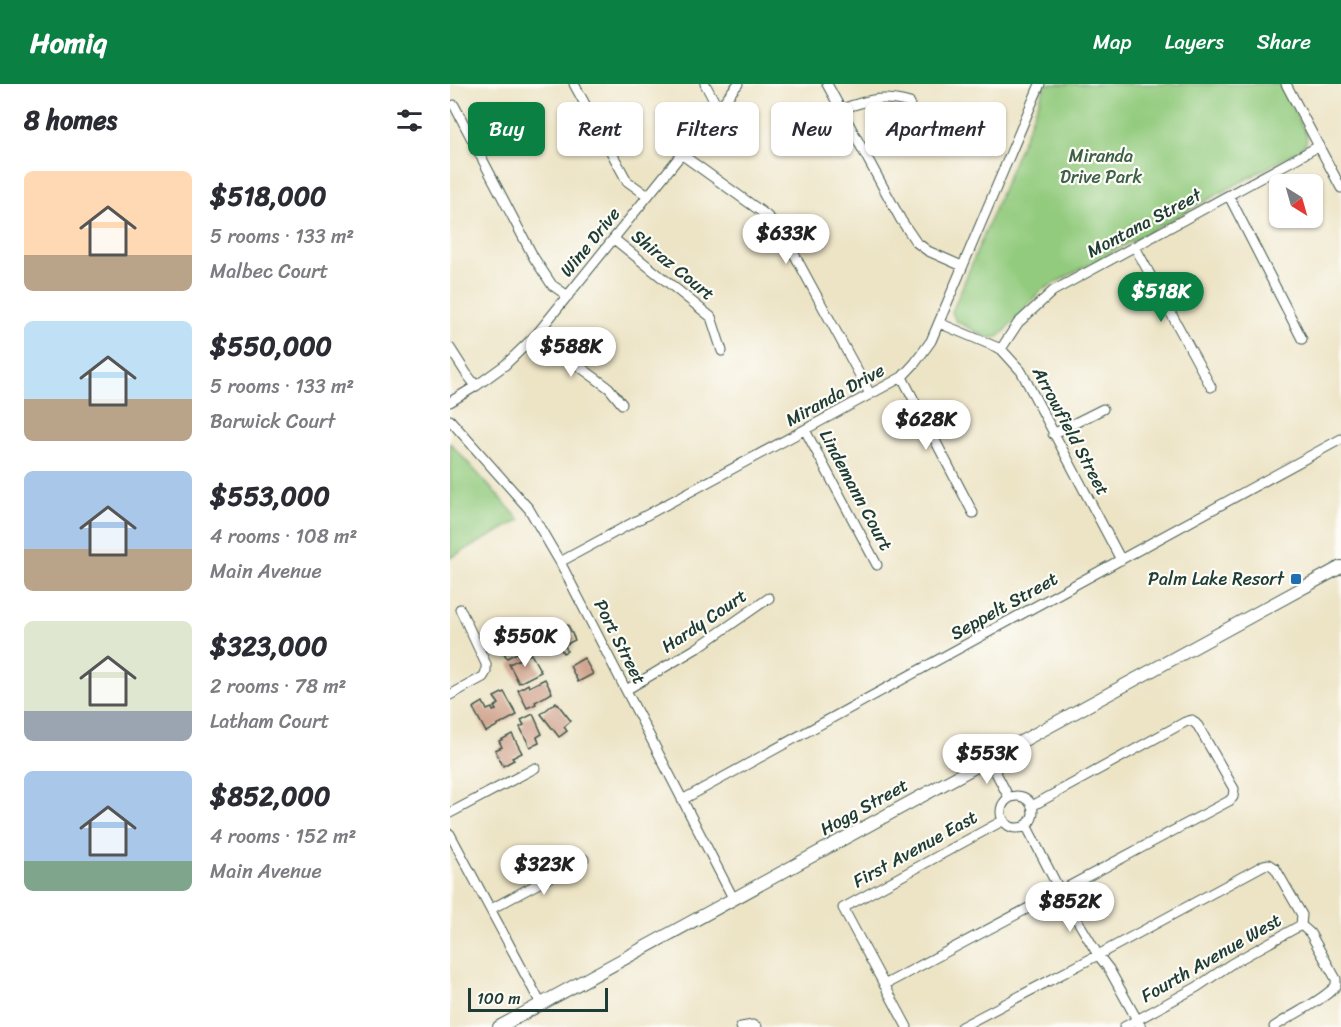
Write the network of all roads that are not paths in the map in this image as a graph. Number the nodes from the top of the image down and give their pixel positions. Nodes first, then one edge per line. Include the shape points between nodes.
1 (574, 84) edge
2 (705, 84) edge
3 (738, 84) edge
4 (827, 84) edge
5 (1040, 84) edge
6 (1286, 84) edge
7 (715, 102) edge
8 (723, 102) edge
9 (837, 102) edge
10 (865, 102) edge
11 (906, 102) edge
12 (454, 105) dead end
13 (853, 131) edge
14 (1319, 147) junction
15 (679, 156) edge
16 (684, 156) edge
17 (1341, 188) edge
18 (648, 196) junction
19 (1229, 196) junction
20 (614, 239) junction
21 (1135, 247) junction
22 (962, 266) junction
23 (568, 296) junction
24 (939, 323) junction
25 (536, 335) junction
26 (1302, 339) dead end
27 (450, 348) edge
28 (1001, 349) junction
29 (722, 351) dead end
30 (902, 377) junction
31 (476, 386) junction
32 (1211, 387) dead end
33 (870, 394) junction
34 (450, 402) edge
35 (622, 404) dead end
36 (1102, 409) dead end
37 (450, 420) edge
38 (805, 430) junction
39 (1053, 434) junction
40 (1341, 439) edge
41 (973, 513) dead end
42 (1121, 560) junction
43 (560, 562) junction
44 (877, 565) dead end
45 (1341, 567) edge
46 (769, 598) dead end
47 (460, 609) dead end
48 (626, 690) junction
49 (450, 695) edge
50 (989, 759) junction
51 (535, 768) dead end
52 (1010, 798) junction
53 (682, 800) junction
54 (1032, 806) junction
55 (450, 813) edge
56 (1004, 820) junction
57 (1026, 825) junction
58 (450, 834) edge
59 (584, 859) dead end
60 (1060, 891) junction
61 (733, 898) junction
62 (491, 909) junction
63 (1301, 925) junction
64 (1098, 955) junction
65 (884, 985) junction
66 (541, 1004) junction
67 (1139, 1024) edge
68 (499, 1027) edge
69 (741, 1027) edge
70 (757, 1027) edge
71 (908, 1027) edge
72 (961, 1027) edge
73 (1124, 1027) edge
74 (1274, 1027) edge

1 - 18 street via 619,168 627,180
2 - 7 street
3 - 8 street, Wine Drive
4 - 9 street
5 - 22 street, Miranda Drive
6 - 14 street
10 - 11 street via 879,98
12 - 23 street via 534,258 552,285
13 - 22 street via 916,242
14 - 17 street
14 - 19 street, Montana Street
15 - 18 street, Wine Drive
16 - 33 street via 780,228
18 - 20 street, Wine Drive
19 - 21 street, Montana Street
19 - 26 street
20 - 23 street, Wine Drive
20 - 29 street, Shiraz Court via 711,317
21 - 28 street, Montana Street via 1053,291 1018,323
21 - 32 street
22 - 24 street, Miranda Drive
23 - 25 street, Wine Drive
24 - 28 street, Arrowfield Street
24 - 30 street, Miranda Drive via 931,341
25 - 31 street, Wine Drive
25 - 35 street via 609,388
27 - 31 street
28 - 39 street, Arrowfield Street via 1021,371
30 - 33 street, Miranda Drive
30 - 41 street
31 - 34 street, Wine Drive
33 - 38 street, Miranda Drive
36 - 39 street
37 - 43 street, Port Street via 529,509
38 - 43 street, Miranda Drive
38 - 44 street, Lindemann Court
39 - 42 street, Arrowfield Street
40 - 42 street, Seppelt Street
42 - 53 street, Seppelt Street
43 - 48 street, Port Street
45 - 50 street, Hogg Street
46 - 48 street, Hardy Court via 697,648
47 - 49 street via 487,669 483,677
48 - 53 street, Port Street
50 - 52 street
50 - 61 street, Hogg Street
51 - 55 street
52 - 54 street via 1023,797
52 - 56 street via 1003,806
53 - 61 street, Port Street
54 - 57 street via 1032,817
54 - 60 street via 1192,720 1233,789 1229,801
56 - 57 street via 1013,827
56 - 65 street, First Avenue East via 843,908
57 - 60 street
58 - 62 street
59 - 62 street
60 - 64 street
60 - 65 street
61 - 66 street, Hogg Street
62 - 66 street
63 - 64 street via 1302,915 1275,868 1264,865
63 - 67 street, Fourth Avenue West via 1231,964
63 - 74 street via 1310,933 1336,979 1336,986
64 - 67 street
64 - 72 street
65 - 71 street
66 - 68 street, Hogg Street
67 - 73 street, Fourth Avenue West
69 - 70 street

